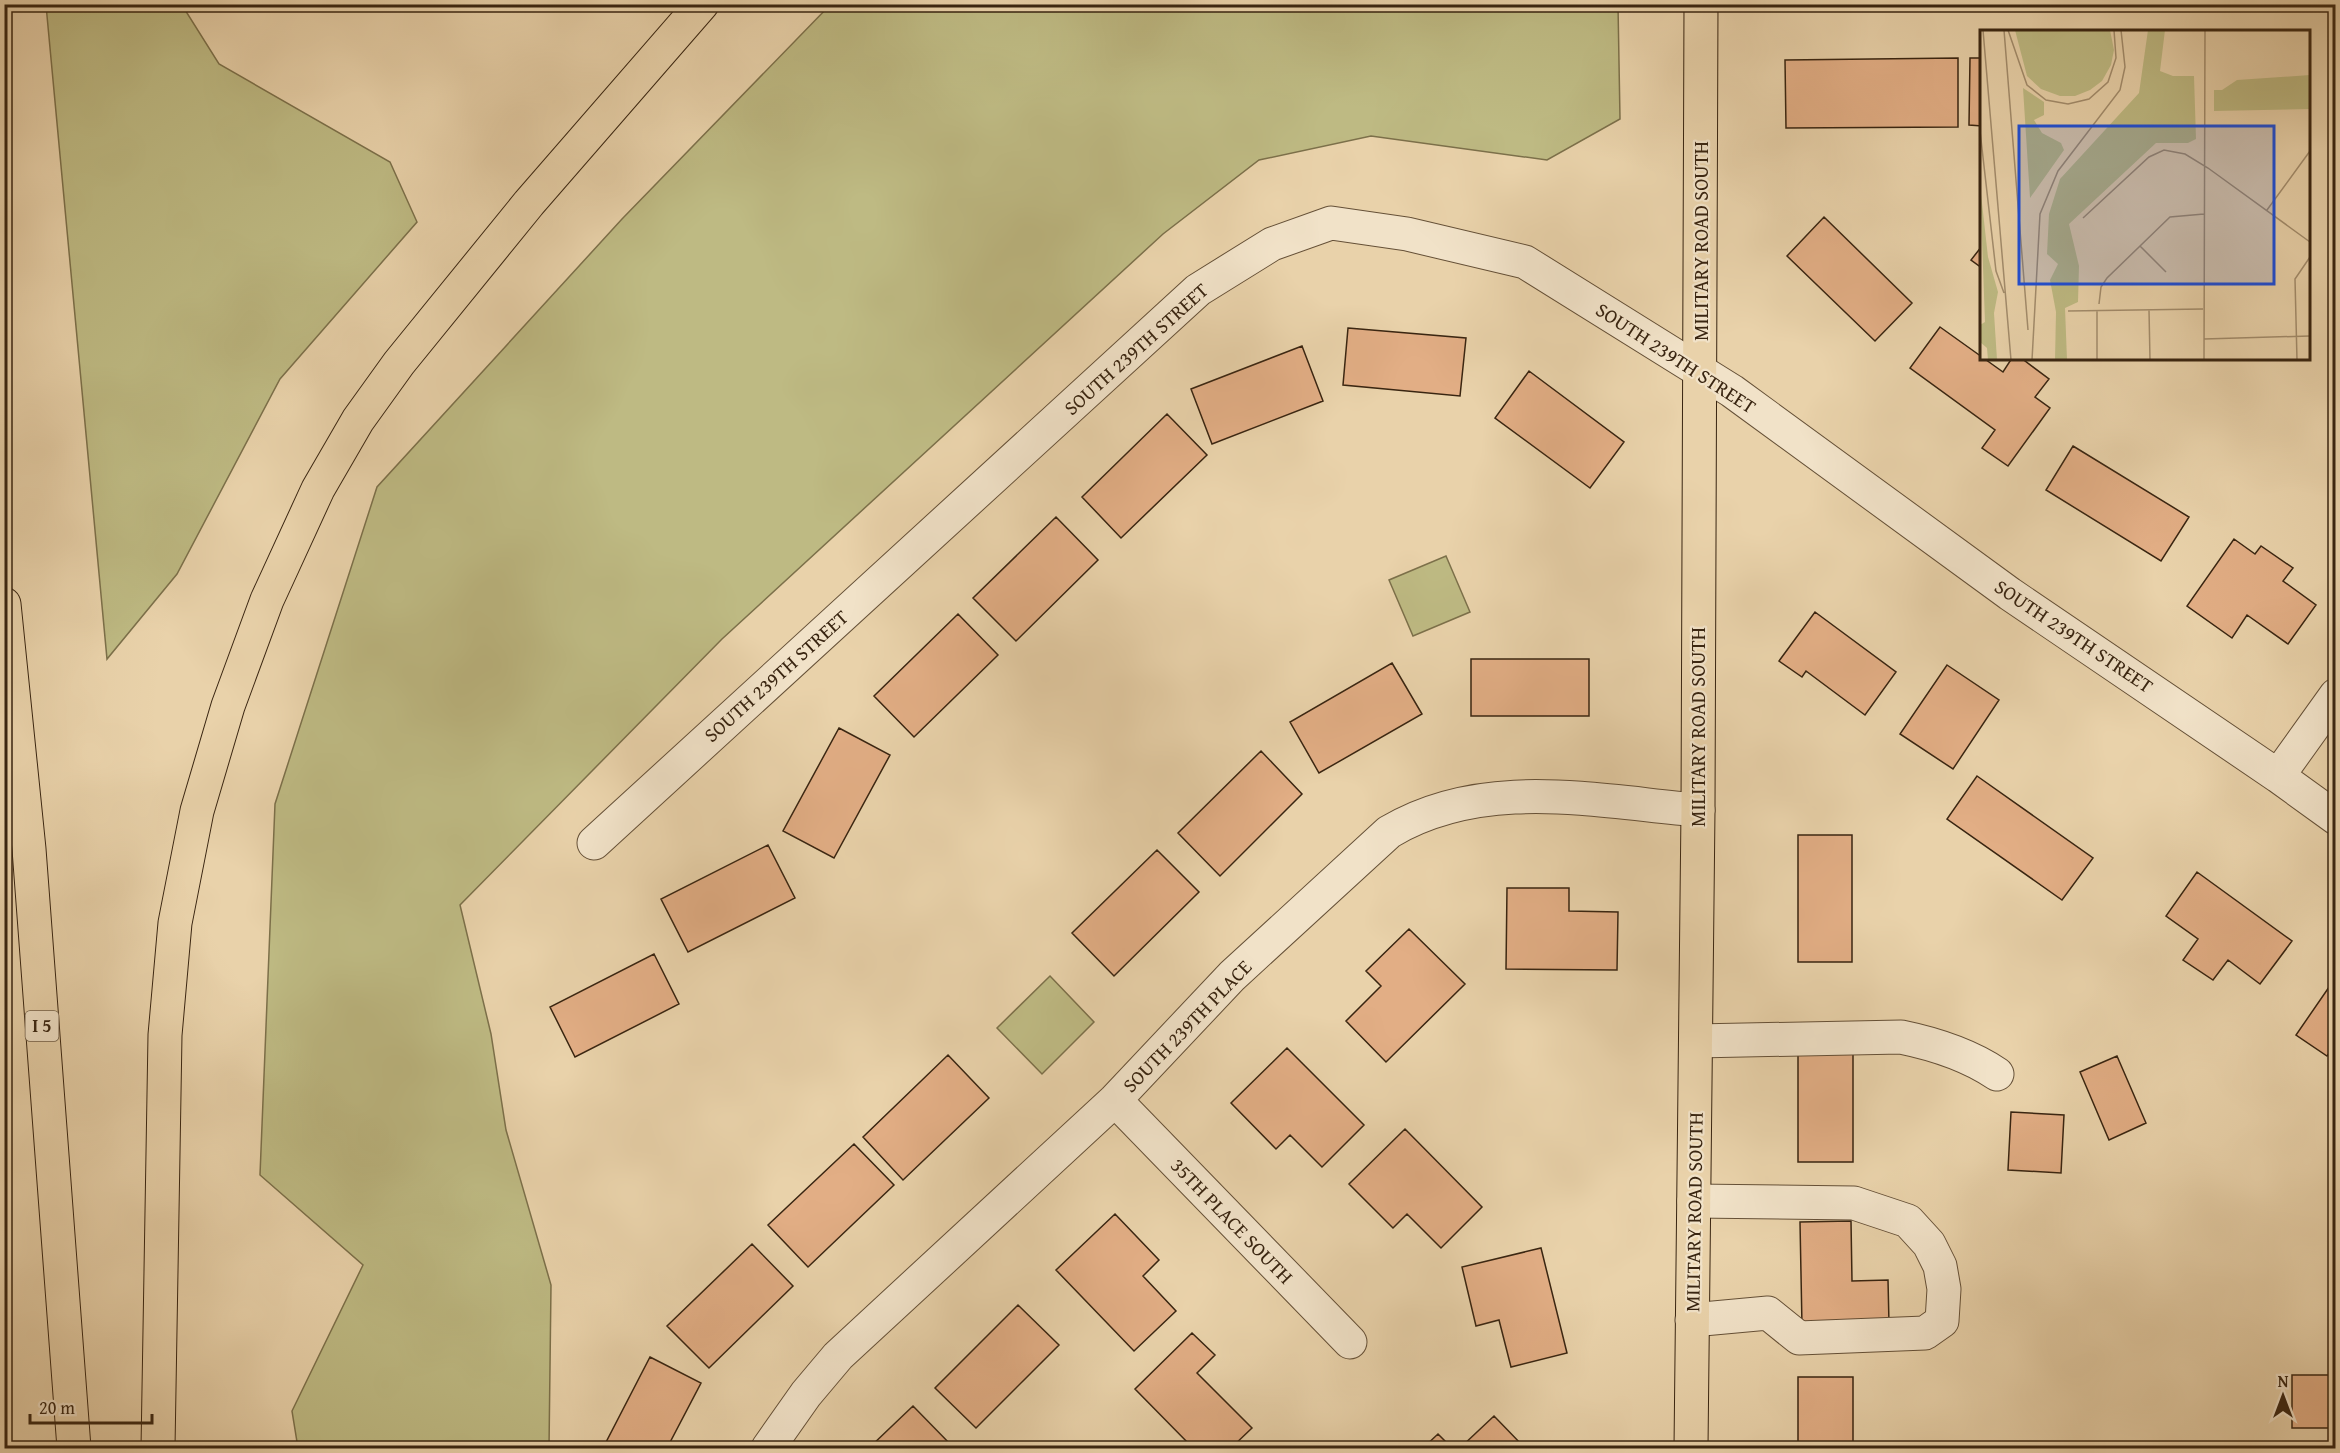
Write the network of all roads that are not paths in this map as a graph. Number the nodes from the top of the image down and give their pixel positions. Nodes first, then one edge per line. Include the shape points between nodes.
1 (702, 4) edge
2 (1701, 4) edge
3 (1700, 372) junction
4 (4, 604) edge
5 (2336, 695) edge
6 (2278, 776) junction
7 (1698, 810) junction
8 (2336, 818) edge
9 (594, 843) dead end
10 (1696, 1041) junction
11 (1997, 1074) dead end
12 (1115, 1100) junction
13 (1694, 1201) junction
14 (1692, 1320) junction
15 (1350, 1342) dead end
16 (74, 1449) edge
17 (158, 1449) edge
18 (768, 1449) edge
19 (1690, 1449) edge

1 - 17 main road via 529,203 399,363 358,420 318,489 267,600 228,706 197,811 175,923 165,1035
2 - 3 main road, MILITARY ROAD SOUTH
3 - 6 street, SOUTH 239TH STREET via 1732,391 2010,594
3 - 7 main road, MILITARY ROAD SOUTH
3 - 9 street, SOUTH 239TH STREET via 1525,262 1407,234 1331,223 1272,244 1198,290
4 - 16 main road, I 5 via 29,849
5 - 6 street
6 - 8 street, SOUTH 239TH STREET
7 - 10 main road, MILITARY ROAD SOUTH
7 - 12 street, SOUTH 239TH PLACE via 1502,797 1457,803 1415,816 1389,832 1232,976
10 - 11 street via 1901,1037 1938,1046 1979,1062
10 - 13 main road, MILITARY ROAD SOUTH
12 - 15 street, 35TH PLACE SOUTH
12 - 18 street, SOUTH 239TH PLACE via 838,1356
13 - 14 main road, MILITARY ROAD SOUTH
13 - 14 street via 1854,1203 1908,1221 1929,1244 1940,1266 1944,1289 1942,1322 1925,1333 1799,1338 1768,1313
14 - 19 main road, MILITARY ROAD SOUTH

